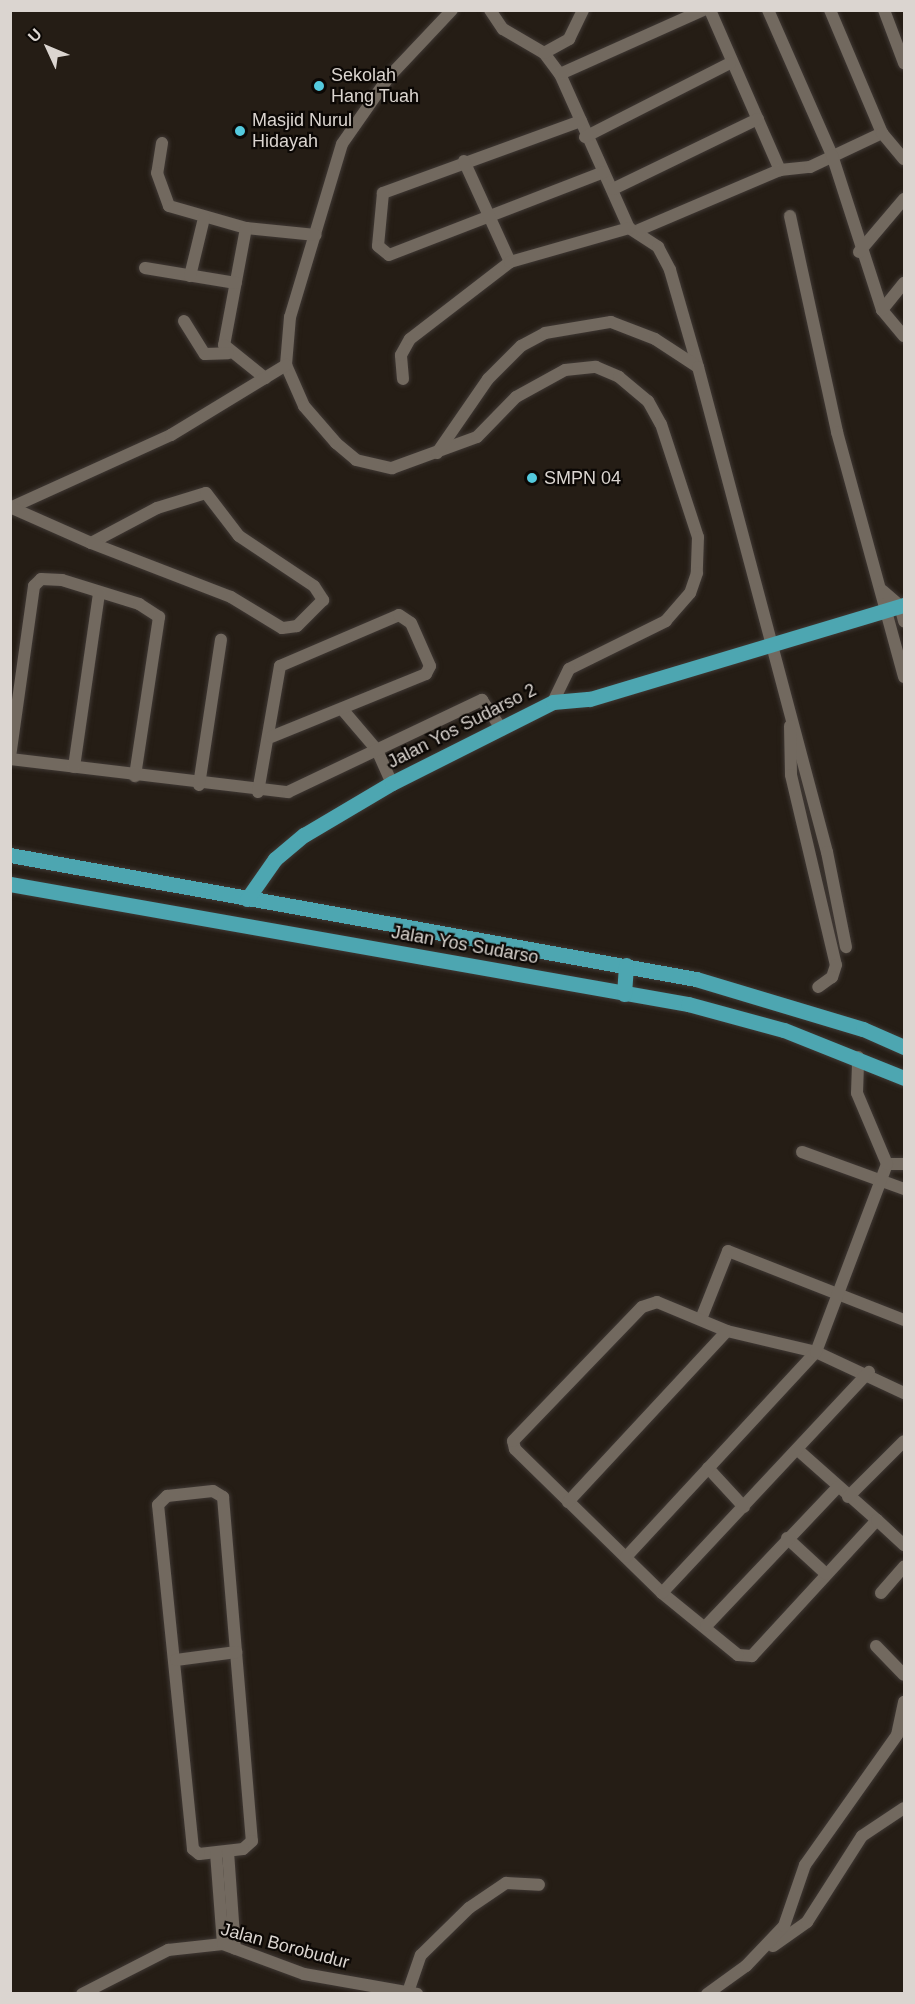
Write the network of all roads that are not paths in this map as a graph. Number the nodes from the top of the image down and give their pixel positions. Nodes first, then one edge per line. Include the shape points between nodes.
1 (452, 10) edge
2 (490, 10) edge
3 (583, 10) edge
4 (703, 10) edge
5 (710, 10) edge
6 (768, 10) edge
7 (830, 10) edge
8 (884, 10) edge
9 (544, 54) junction
10 (730, 63) junction
11 (904, 63) edge
12 (561, 74) junction
13 (758, 119) junction
14 (581, 121) junction
15 (882, 133) junction
16 (585, 137) junction
17 (162, 143) dead end
18 (832, 155) junction
19 (904, 159) edge
20 (464, 161) junction
21 (780, 171) junction
22 (604, 172) junction
23 (612, 189) junction
24 (904, 199) edge
25 (488, 216) junction
26 (790, 216) dead end
27 (204, 218) junction
28 (246, 228) junction
29 (634, 229) junction
30 (316, 235) junction
31 (859, 252) junction
32 (510, 262) junction
33 (145, 268) dead end
34 (190, 276) junction
35 (236, 283) junction
36 (904, 283) edge
37 (882, 310) junction
38 (184, 321) dead end
39 (904, 336) edge
40 (228, 353) junction
41 (286, 365) junction
42 (698, 367) junction
43 (265, 378) junction
44 (403, 379) dead end
45 (437, 453) junction
46 (11, 508) edge
47 (91, 543) junction
48 (883, 591) junction
49 (99, 593) junction
50 (883, 610) junction
51 (903, 610) edge
52 (221, 640) dead end
53 (772, 643) junction
54 (904, 677) edge
55 (554, 702) junction
56 (342, 709) junction
57 (790, 725) junction
58 (502, 730) junction
59 (270, 737) junction
60 (377, 750) junction
61 (10, 758) edge
62 (74, 767) junction
63 (135, 776) junction
64 (392, 783) junction
65 (199, 785) junction
66 (258, 792) junction
67 (10, 855) edge
68 (10, 884) edge
69 (247, 899) junction
70 (846, 947) dead end
71 (626, 965) junction
72 (818, 987) dead end
73 (624, 994) junction
74 (778, 1002) junction
75 (770, 1027) junction
76 (904, 1047) edge
77 (858, 1057) junction
78 (904, 1078) edge
79 (802, 1152) dead end
80 (887, 1164) junction
81 (904, 1164) edge
82 (881, 1179) junction
83 (904, 1189) edge
84 (840, 1297) junction
85 (701, 1319) junction
86 (904, 1320) edge
87 (726, 1330) junction
88 (816, 1352) junction
89 (869, 1372) junction
90 (904, 1393) edge
91 (904, 1441) edge
92 (799, 1451) junction
93 (708, 1468) junction
94 (838, 1487) junction
95 (848, 1497) junction
96 (568, 1502) junction
97 (744, 1507) junction
98 (877, 1520) junction
99 (787, 1538) junction
100 (904, 1545) edge
101 (626, 1557) junction
102 (904, 1568) edge
103 (826, 1574) junction
104 (662, 1593) junction
105 (881, 1593) dead end
106 (706, 1626) junction
107 (876, 1646) dead end
108 (236, 1652) junction
109 (176, 1660) junction
110 (904, 1675) edge
111 (904, 1702) edge
112 (904, 1808) edge
113 (222, 1852) junction
114 (539, 1885) dead end
115 (229, 1947) junction
116 (746, 1966) junction
117 (413, 1993) edge
118 (82, 1994) edge
119 (707, 1994) edge

1 - 30 street via 388,78 342,144
2 - 9 street via 503,29
3 - 9 street via 569,39
4 - 12 street
5 - 10 street
6 - 18 street
7 - 15 street
8 - 11 street
9 - 12 street
10 - 13 street
10 - 16 street
12 - 14 street
13 - 21 street
13 - 23 street
14 - 16 street
14 - 20 street
15 - 18 street
15 - 19 street
16 - 22 street
17 - 27 street via 158,173 169,206
18 - 21 street via 801,170
18 - 31 street
20 - 25 street
20 - 25 street via 383,193 378,246 389,255
21 - 29 street
22 - 23 street
22 - 25 street
23 - 29 street
24 - 31 street
25 - 32 street
26 - 48 street via 837,432
27 - 28 street
27 - 34 street
28 - 30 street
28 - 35 street
29 - 32 street
29 - 42 street via 658,247 670,270
30 - 41 street via 290,317
31 - 37 street
32 - 44 street via 410,339 401,355
33 - 34 street
34 - 35 street
35 - 40 street via 224,345
36 - 37 street
37 - 39 street
38 - 40 street via 205,354
40 - 43 street via 253,363
41 - 43 street
41 - 45 street via 304,406 356,460 392,468
42 - 45 street via 646,334 611,322 544,333 521,346 488,379
42 - 53 street
43 - 46 street via 171,435
45 - 55 street via 477,437 516,397 544,379 583,366 620,377 657,413 698,537 697,573 690,593 666,621 569,669
46 - 47 street
47 - 47 street via 157,508 206,493 239,536 314,586 323,600 297,626 282,628 231,597
48 - 50 street
48 - 51 street
49 - 61 street via 62,580 41,579 34,586
49 - 62 street
49 - 63 street via 147,608 160,621
50 - 51 main road, Jalan Yos Sudarso 2
50 - 53 main road, Jalan Yos Sudarso 2
50 - 54 street
52 - 65 street
53 - 55 main road, Jalan Yos Sudarso 2 via 590,699
53 - 57 street
55 - 58 main road, Jalan Yos Sudarso 2
56 - 59 street
56 - 59 street via 429,672 428,659 403,616 280,666
56 - 60 street
57 - 70 street via 827,852
57 - 72 street via 790,775 836,965 832,977
58 - 60 street via 482,700
58 - 64 main road, Jalan Yos Sudarso 2
59 - 66 street
60 - 64 street
60 - 66 street via 288,792
61 - 62 street
62 - 63 street
63 - 65 street
64 - 69 main road, Jalan Yos Sudarso 2 via 286,849
65 - 66 street
67 - 69 main road, Jalan Yos Sudarso
68 - 73 main road, Jalan Yos Sudarso
69 - 71 main road, Jalan Yos Sudarso
71 - 73 main road
71 - 74 main road, Jalan Yos Sudarso
73 - 75 main road, Jalan Yos Sudarso
74 - 75 main road
74 - 76 main road, Jalan Yos Sudarso
75 - 77 main road, Jalan Yos Sudarso
77 - 78 main road, Jalan Yos Sudarso
77 - 80 street via 857,1093
79 - 82 street
80 - 81 street
80 - 82 street
82 - 83 street
82 - 84 street
84 - 85 street via 728,1251
84 - 86 street
84 - 88 street
85 - 87 street
85 - 96 street via 657,1302 642,1307 516,1434 515,1449
87 - 88 street
87 - 96 street
88 - 89 street
88 - 93 street
89 - 90 street
89 - 92 street
91 - 95 street
92 - 94 street
92 - 97 street
93 - 97 street
93 - 101 street
94 - 95 street
94 - 99 street
95 - 98 street
96 - 101 street
97 - 104 street
98 - 100 street
98 - 103 street
99 - 103 street
99 - 106 street
101 - 104 street
102 - 105 street
103 - 106 street via 752,1656 738,1655
104 - 106 street
107 - 110 street
108 - 109 street
108 - 109 street via 222,1497 213,1491 167,1496 158,1505
108 - 113 street via 252,1841
109 - 113 street via 193,1849
111 - 116 street via 897,1735 805,1865 784,1926
112 - 116 street via 862,1836 807,1922
113 - 115 street
114 - 117 street via 506,1883 469,1908 421,1955
115 - 117 street, Jalan Borobudur via 304,1974
115 - 118 street, Jalan Borobudur via 168,1950
116 - 119 street

